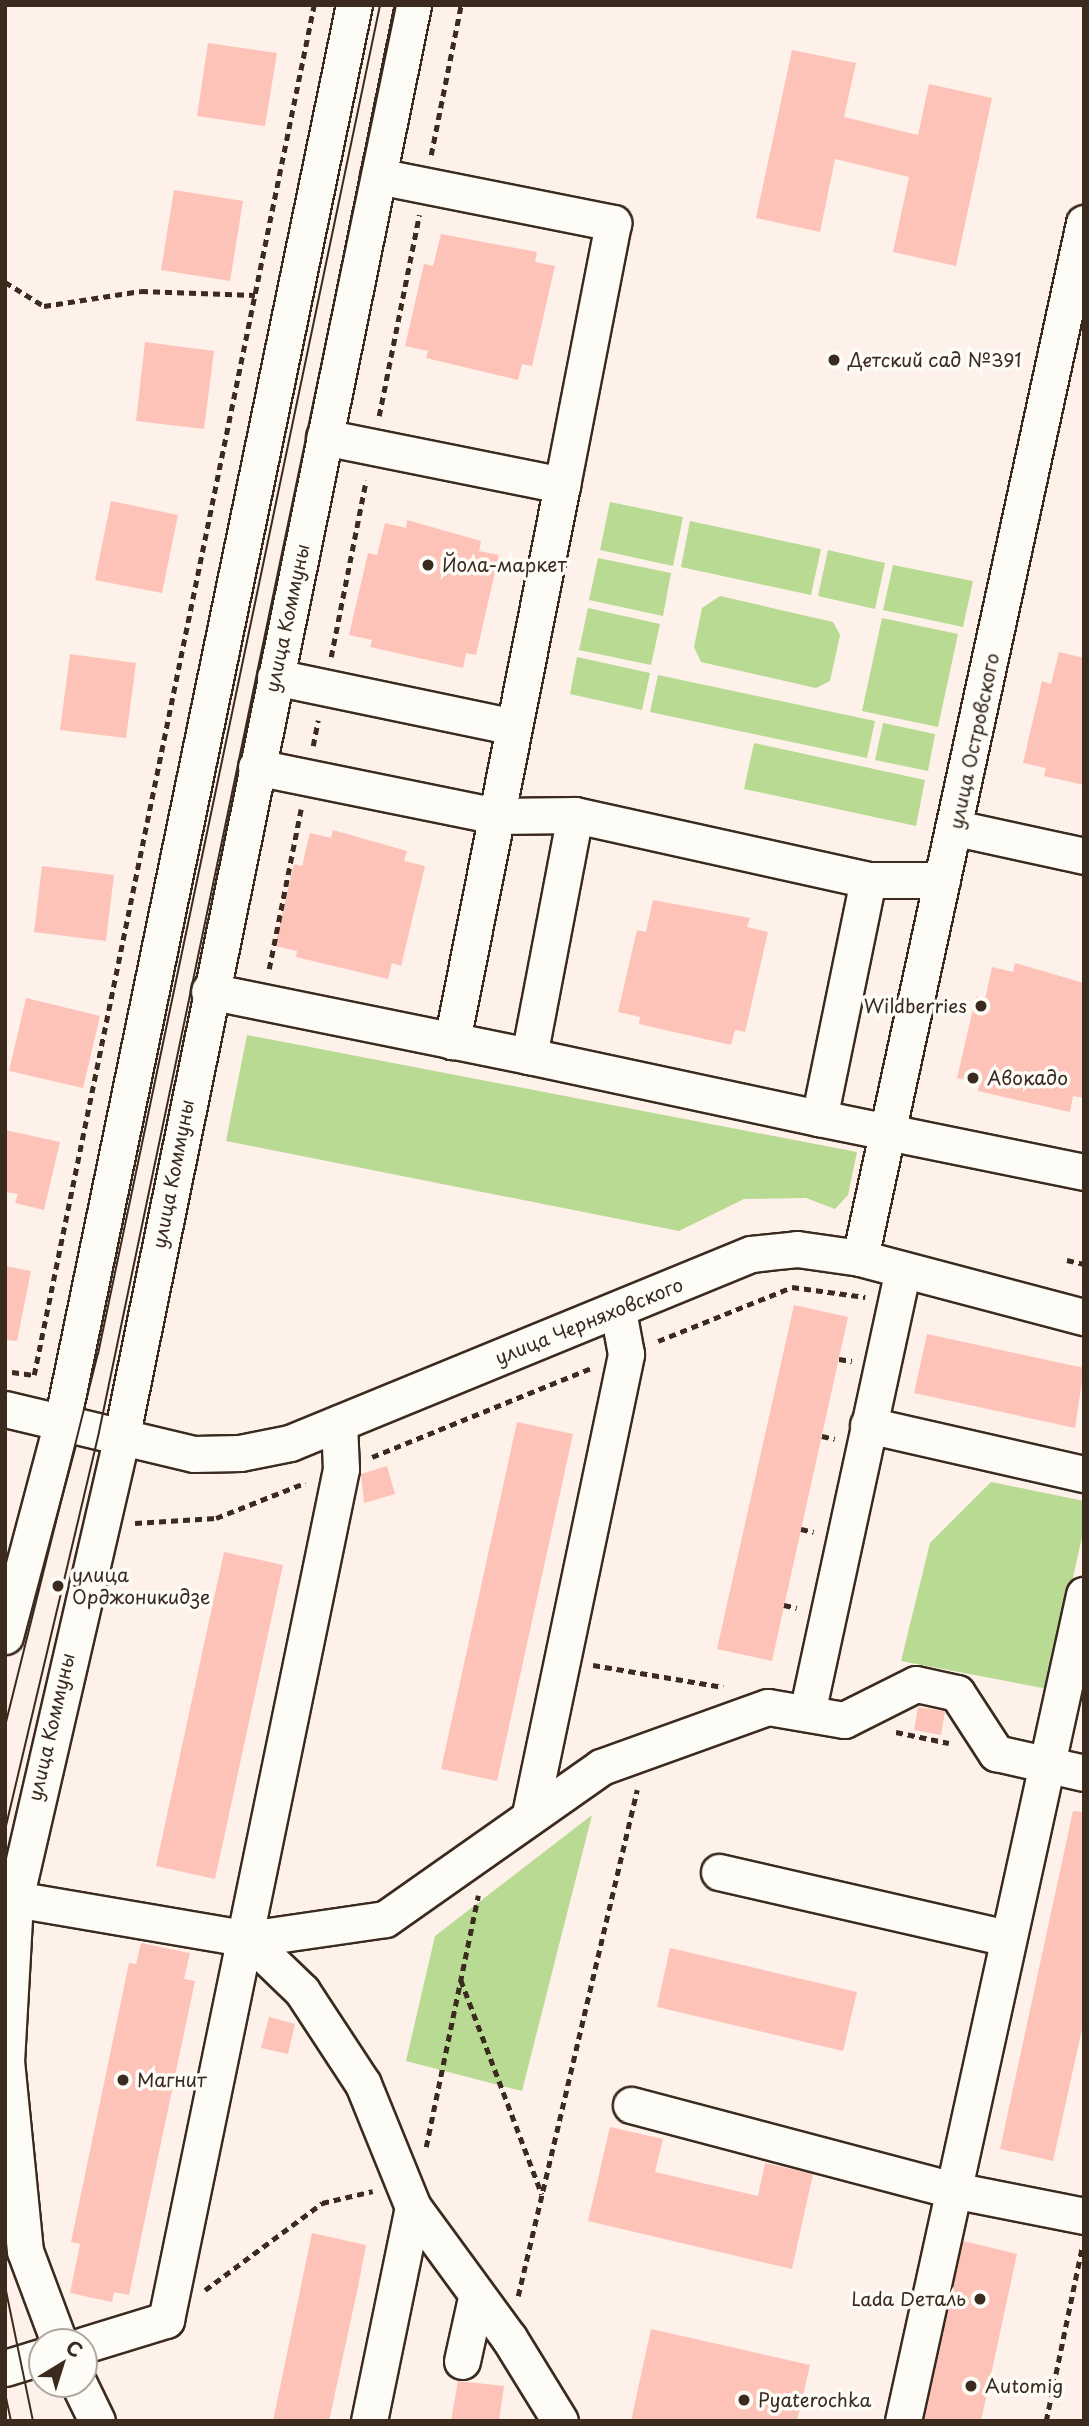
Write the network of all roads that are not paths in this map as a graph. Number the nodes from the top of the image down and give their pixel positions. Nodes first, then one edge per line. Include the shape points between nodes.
1 (354, 5) edge
2 (413, 5) edge
3 (378, 176) junction
4 (1084, 223) edge
5 (324, 437) junction
6 (562, 485) junction
7 (275, 677) junction
8 (514, 727) junction
9 (256, 767) junction
10 (575, 815) junction
11 (496, 816) junction
12 (956, 828) junction
13 (1084, 856) edge
14 (868, 880) junction
15 (942, 880) junction
16 (209, 991) junction
17 (452, 1041) junction
18 (529, 1056) junction
19 (819, 1118) junction
20 (887, 1134) junction
21 (1084, 1172) edge
22 (860, 1258) junction
23 (900, 1285) junction
24 (618, 1311) junction
25 (1084, 1317) edge
26 (5, 1409) edge
27 (62, 1422) junction
28 (339, 1423) junction
29 (869, 1425) junction
30 (110, 1435) junction
31 (1084, 1474) edge
32 (1084, 1595) edge
33 (5, 1636) edge
34 (807, 1713) junction
35 (1046, 1766) junction
36 (1084, 1773) edge
37 (530, 1814) junction
38 (719, 1871) dead end
39 (15, 1899) junction
40 (1008, 1938) junction
41 (248, 1939) junction
42 (631, 2105) dead end
43 (953, 2190) junction
44 (408, 2196) junction
45 (1084, 2216) edge
46 (476, 2298) junction
47 (54, 2328) edge
48 (98, 2340) edge
49 (28, 2361) edge
50 (462, 2361) dead end
51 (5, 2368) edge
52 (86, 2398) edge
53 (97, 2421) edge
54 (369, 2421) edge
55 (560, 2421) edge
56 (903, 2421) edge

1 - 27 street
2 - 3 street, улица Коммуны
3 - 5 street, улица Коммуны
3 - 6 street via 613,223
4 - 12 street, улица Островского
5 - 6 street
5 - 7 street, улица Коммуны
6 - 8 street
7 - 8 street
7 - 9 street, улица Коммуны
8 - 11 street
9 - 11 street
9 - 16 street, улица Коммуны
10 - 11 street
10 - 14 street
10 - 18 street
11 - 17 street
12 - 13 street
12 - 15 street, улица Островского
14 - 15 street
14 - 19 street
15 - 20 street, улица Островского
16 - 17 street
16 - 30 street, улица Коммуны
17 - 18 street
18 - 19 street
19 - 20 street
20 - 21 street
20 - 22 street, улица Островского
22 - 23 street, улица Черняховского
22 - 24 street, улица Черняховского via 797,1249 751,1254
23 - 25 street, улица Черняховского
23 - 29 street
24 - 28 street, улица Черняховского
24 - 37 street via 626,1354
26 - 27 street, улица Черняховского
27 - 30 street, улица Черняховского
27 - 33 street
28 - 30 street, улица Черняховского via 290,1443 240,1453 194,1454
28 - 41 street via 341,1469
29 - 31 street
29 - 34 street
30 - 39 street, улица Коммуны via 98,1525
32 - 35 street
34 - 35 street via 844,1720 916,1684 957,1693 996,1753
34 - 37 street via 768,1707 647,1750 601,1767
35 - 36 street
35 - 40 street
37 - 41 street via 385,1919
38 - 40 street
39 - 41 street
39 - 47 street, улица Коммуны via 6,2062 25,2251
40 - 43 street
41 - 44 street via 302,1991 363,2084
41 - 48 street via 166,2320
42 - 43 street
43 - 45 street
43 - 56 street
44 - 46 street
44 - 54 street
46 - 50 street
46 - 55 street via 509,2338
49 - 51 street
52 - 53 street

